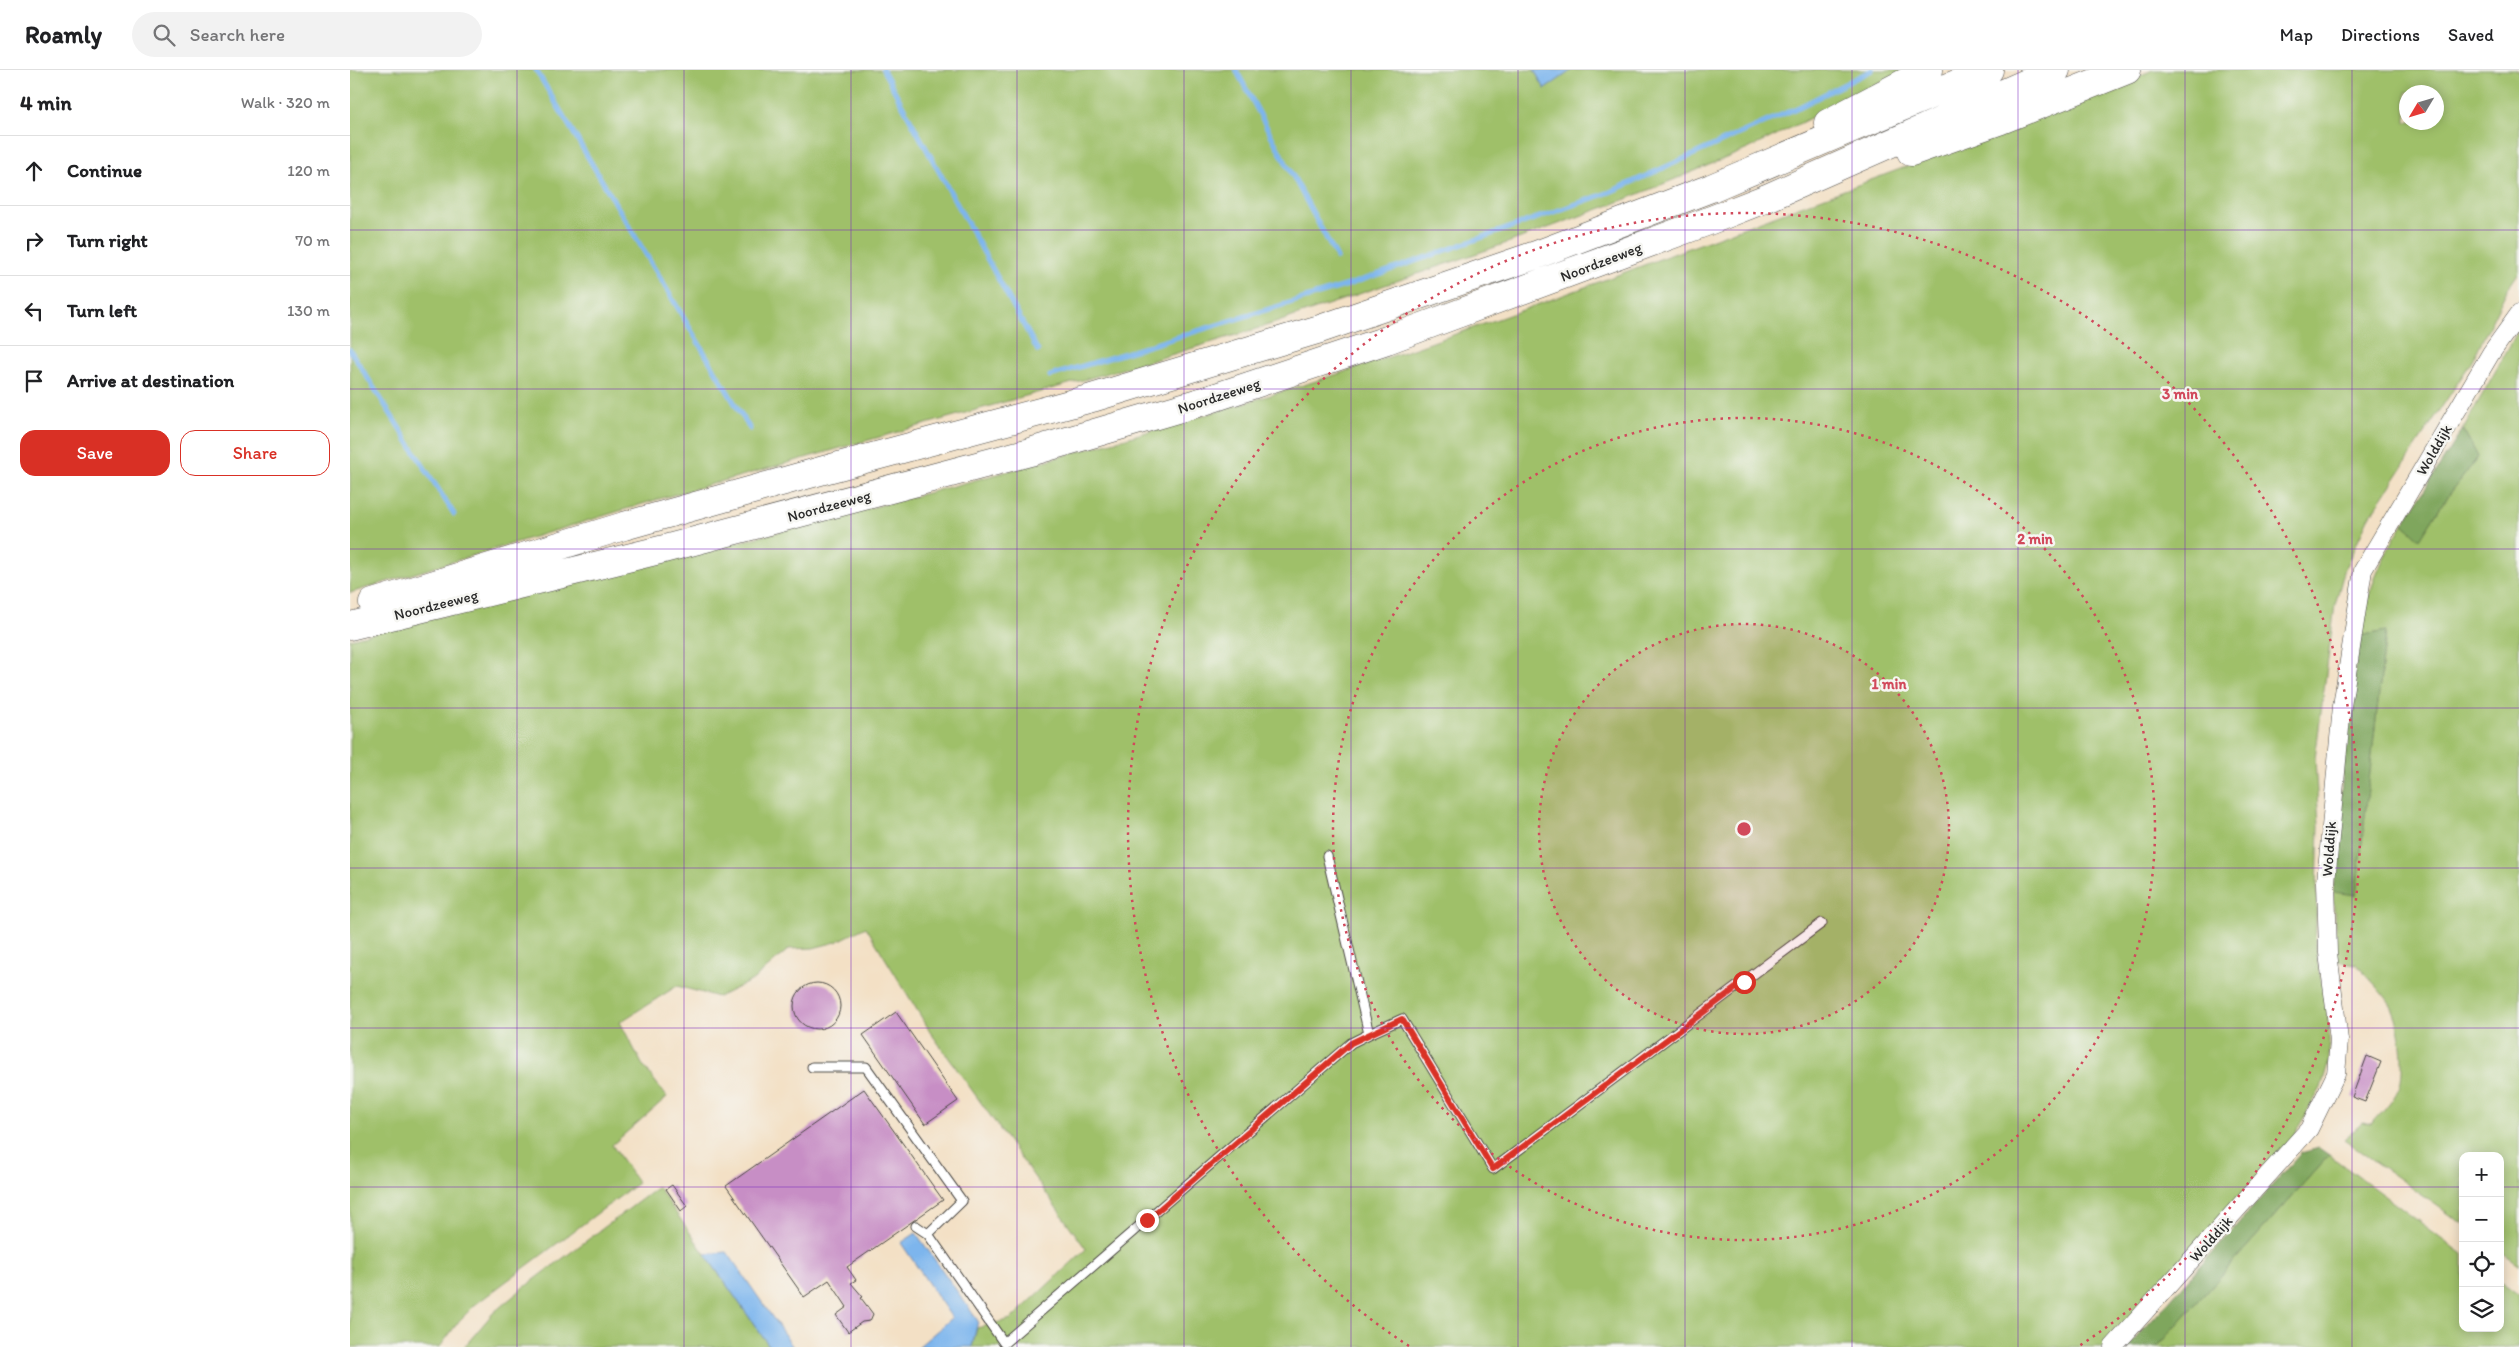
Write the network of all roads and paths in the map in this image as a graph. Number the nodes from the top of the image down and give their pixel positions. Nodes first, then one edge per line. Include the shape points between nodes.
1 (1929, 70) edge
2 (1989, 70) edge
3 (2056, 70) edge
4 (2127, 70) edge
5 (1711, 188) junction
6 (1767, 198) junction
7 (2519, 314) edge
8 (350, 610) edge
9 (350, 626) edge
10 (1327, 856) dead end
11 (1822, 923) dead end
12 (1369, 1034) junction
13 (812, 1067) dead end
14 (916, 1226) dead end
15 (928, 1234) junction
16 (1002, 1345) edge
17 (2113, 1347) edge

1 - 5 highway
2 - 5 highway, Noordzeeweg
3 - 6 highway, Noordzeeweg
4 - 6 highway via 1883,162
5 - 8 highway, Noordzeeweg via 1536,255 1320,329 1092,398 624,526
6 - 9 highway, Noordzeeweg via 1534,287 1204,401 1030,452 664,549
7 - 17 street, Wolddijk via 2491,353 2363,570 2342,706 2326,882 2328,953 2339,1040 2336,1074 2310,1129
10 - 12 lane
11 - 12 lane via 1493,1169 1402,1019
12 - 16 lane via 1351,1043
13 - 15 lane via 866,1067 962,1201
14 - 15 lane
15 - 16 lane

